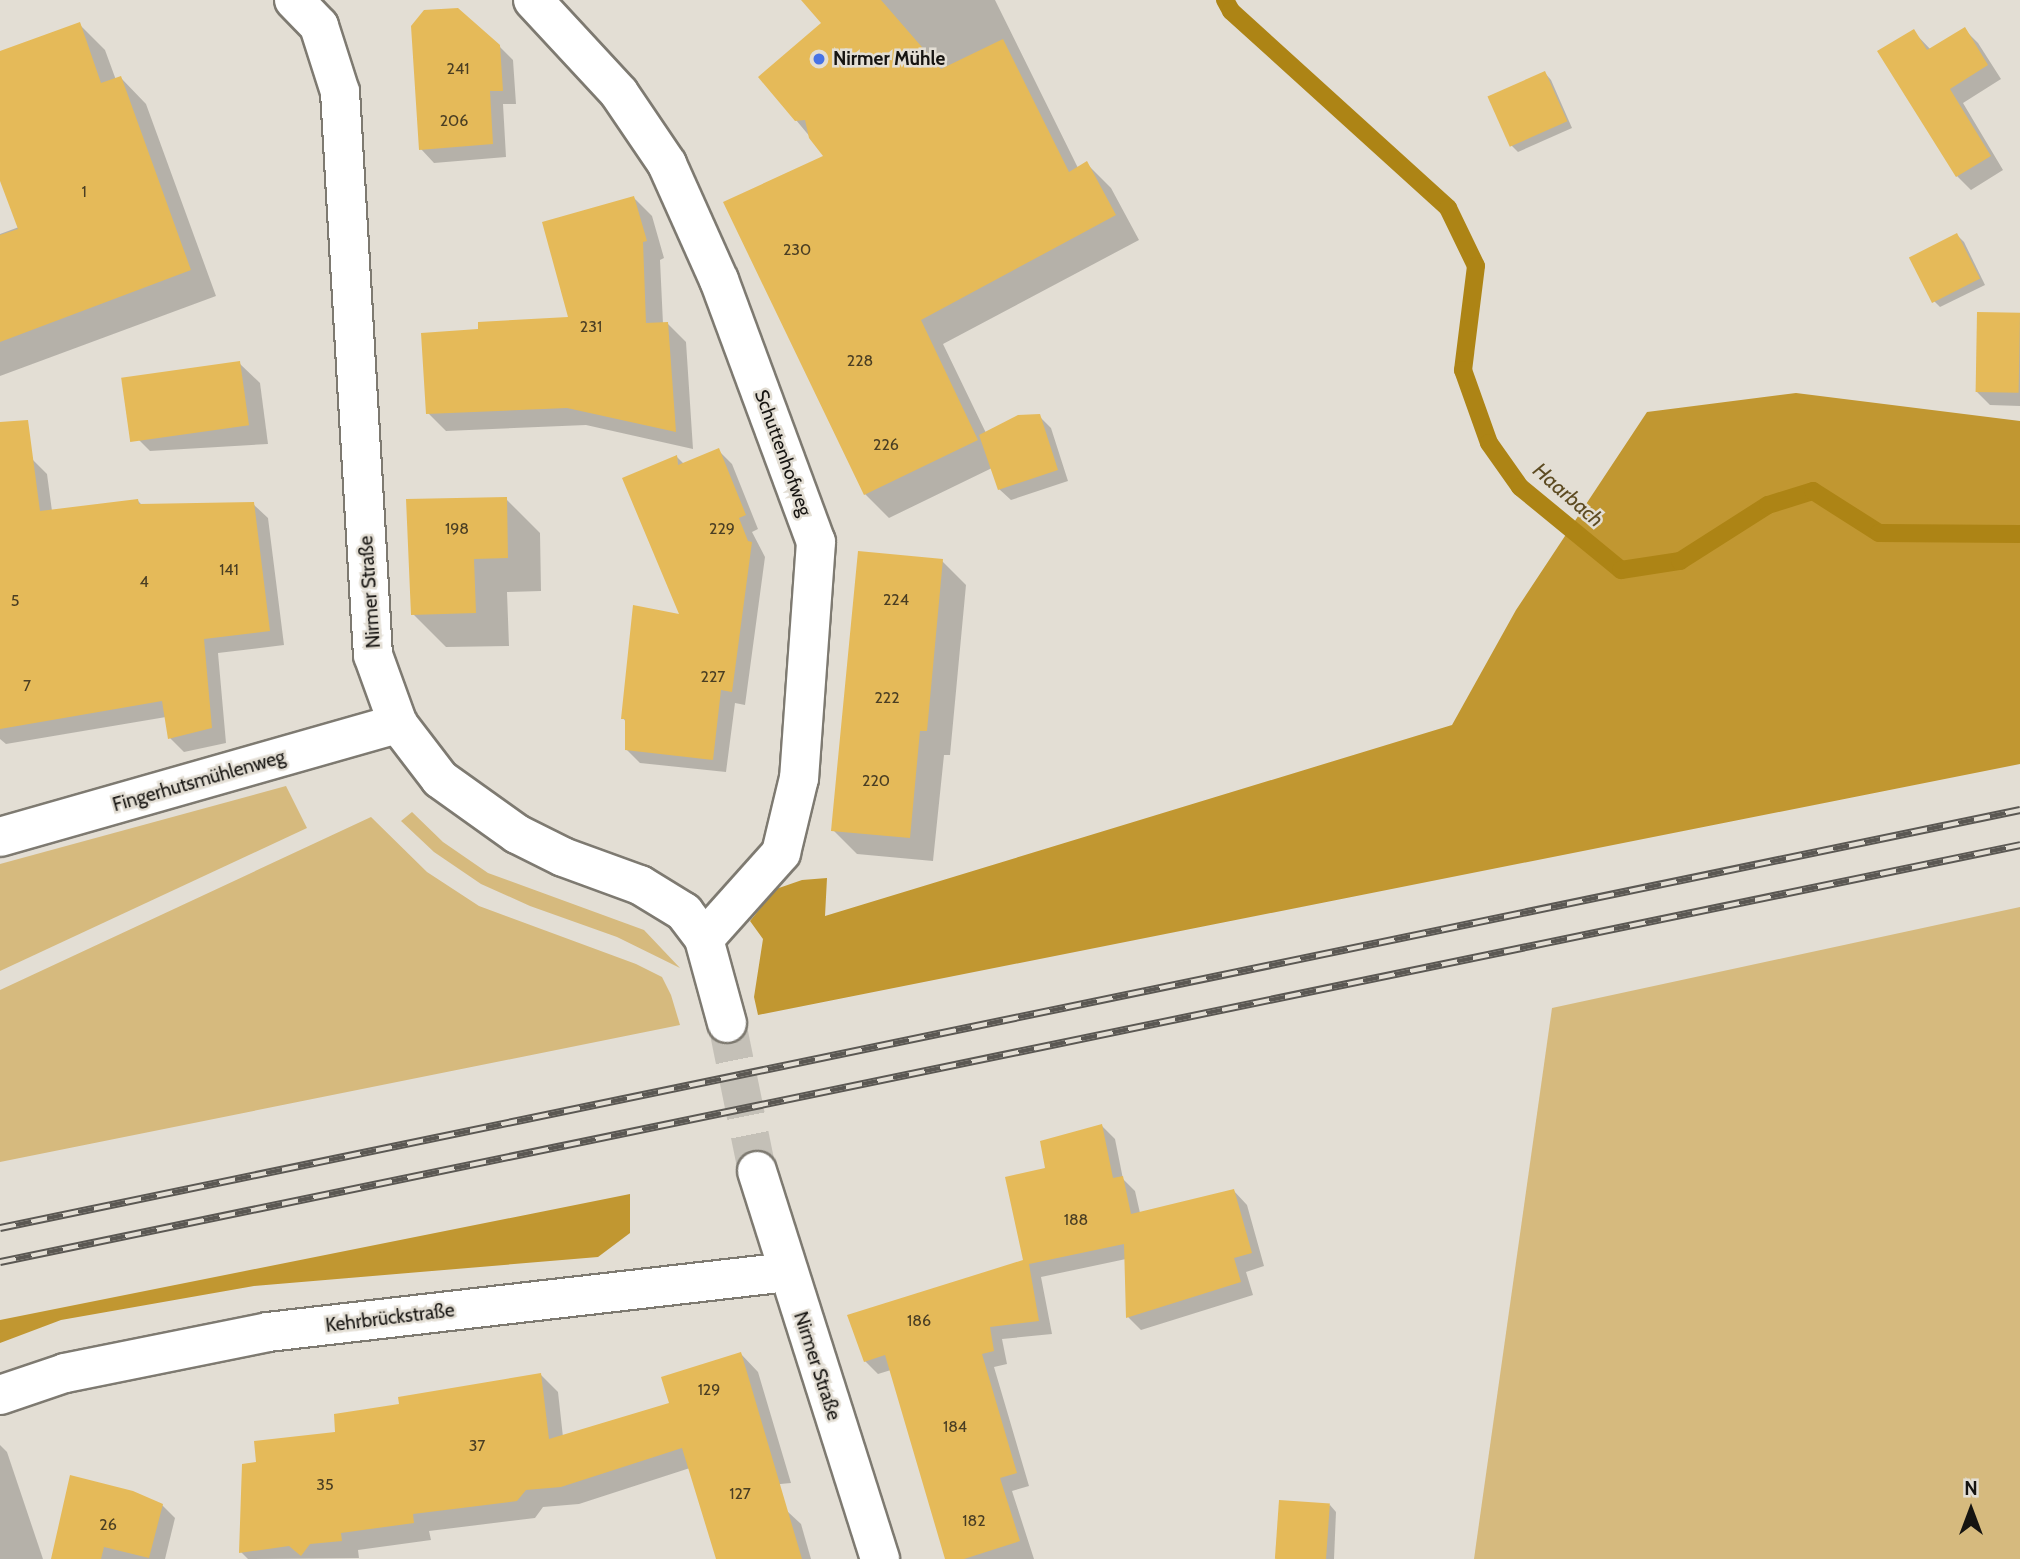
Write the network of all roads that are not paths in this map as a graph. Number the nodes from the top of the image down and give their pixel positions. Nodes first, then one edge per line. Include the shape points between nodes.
1 (294, 0) edge
2 (533, 0) edge
3 (398, 724) junction
4 (0, 837) edge
5 (704, 939) junction
6 (727, 1023) tunnel mouth
7 (757, 1171) tunnel mouth
8 (787, 1272) junction
9 (0, 1395) edge
10 (880, 1559) edge

1 - 3 street, Nirmer Straße via 319,26 340,92 373,655
2 - 5 street, Schuttenhofweg via 619,93 667,164 719,280 816,542 799,778 781,853
3 - 4 street, Fingerhutsmühlenweg
3 - 5 street, Nirmer Straße via 440,779 476,806 517,834 564,857 640,886 684,912
5 - 6 street, Nirmer Straße
7 - 8 street, Nirmer Straße
8 - 9 street, Kehrbrückstraße via 268,1332 65,1373
8 - 10 street, Nirmer Straße

